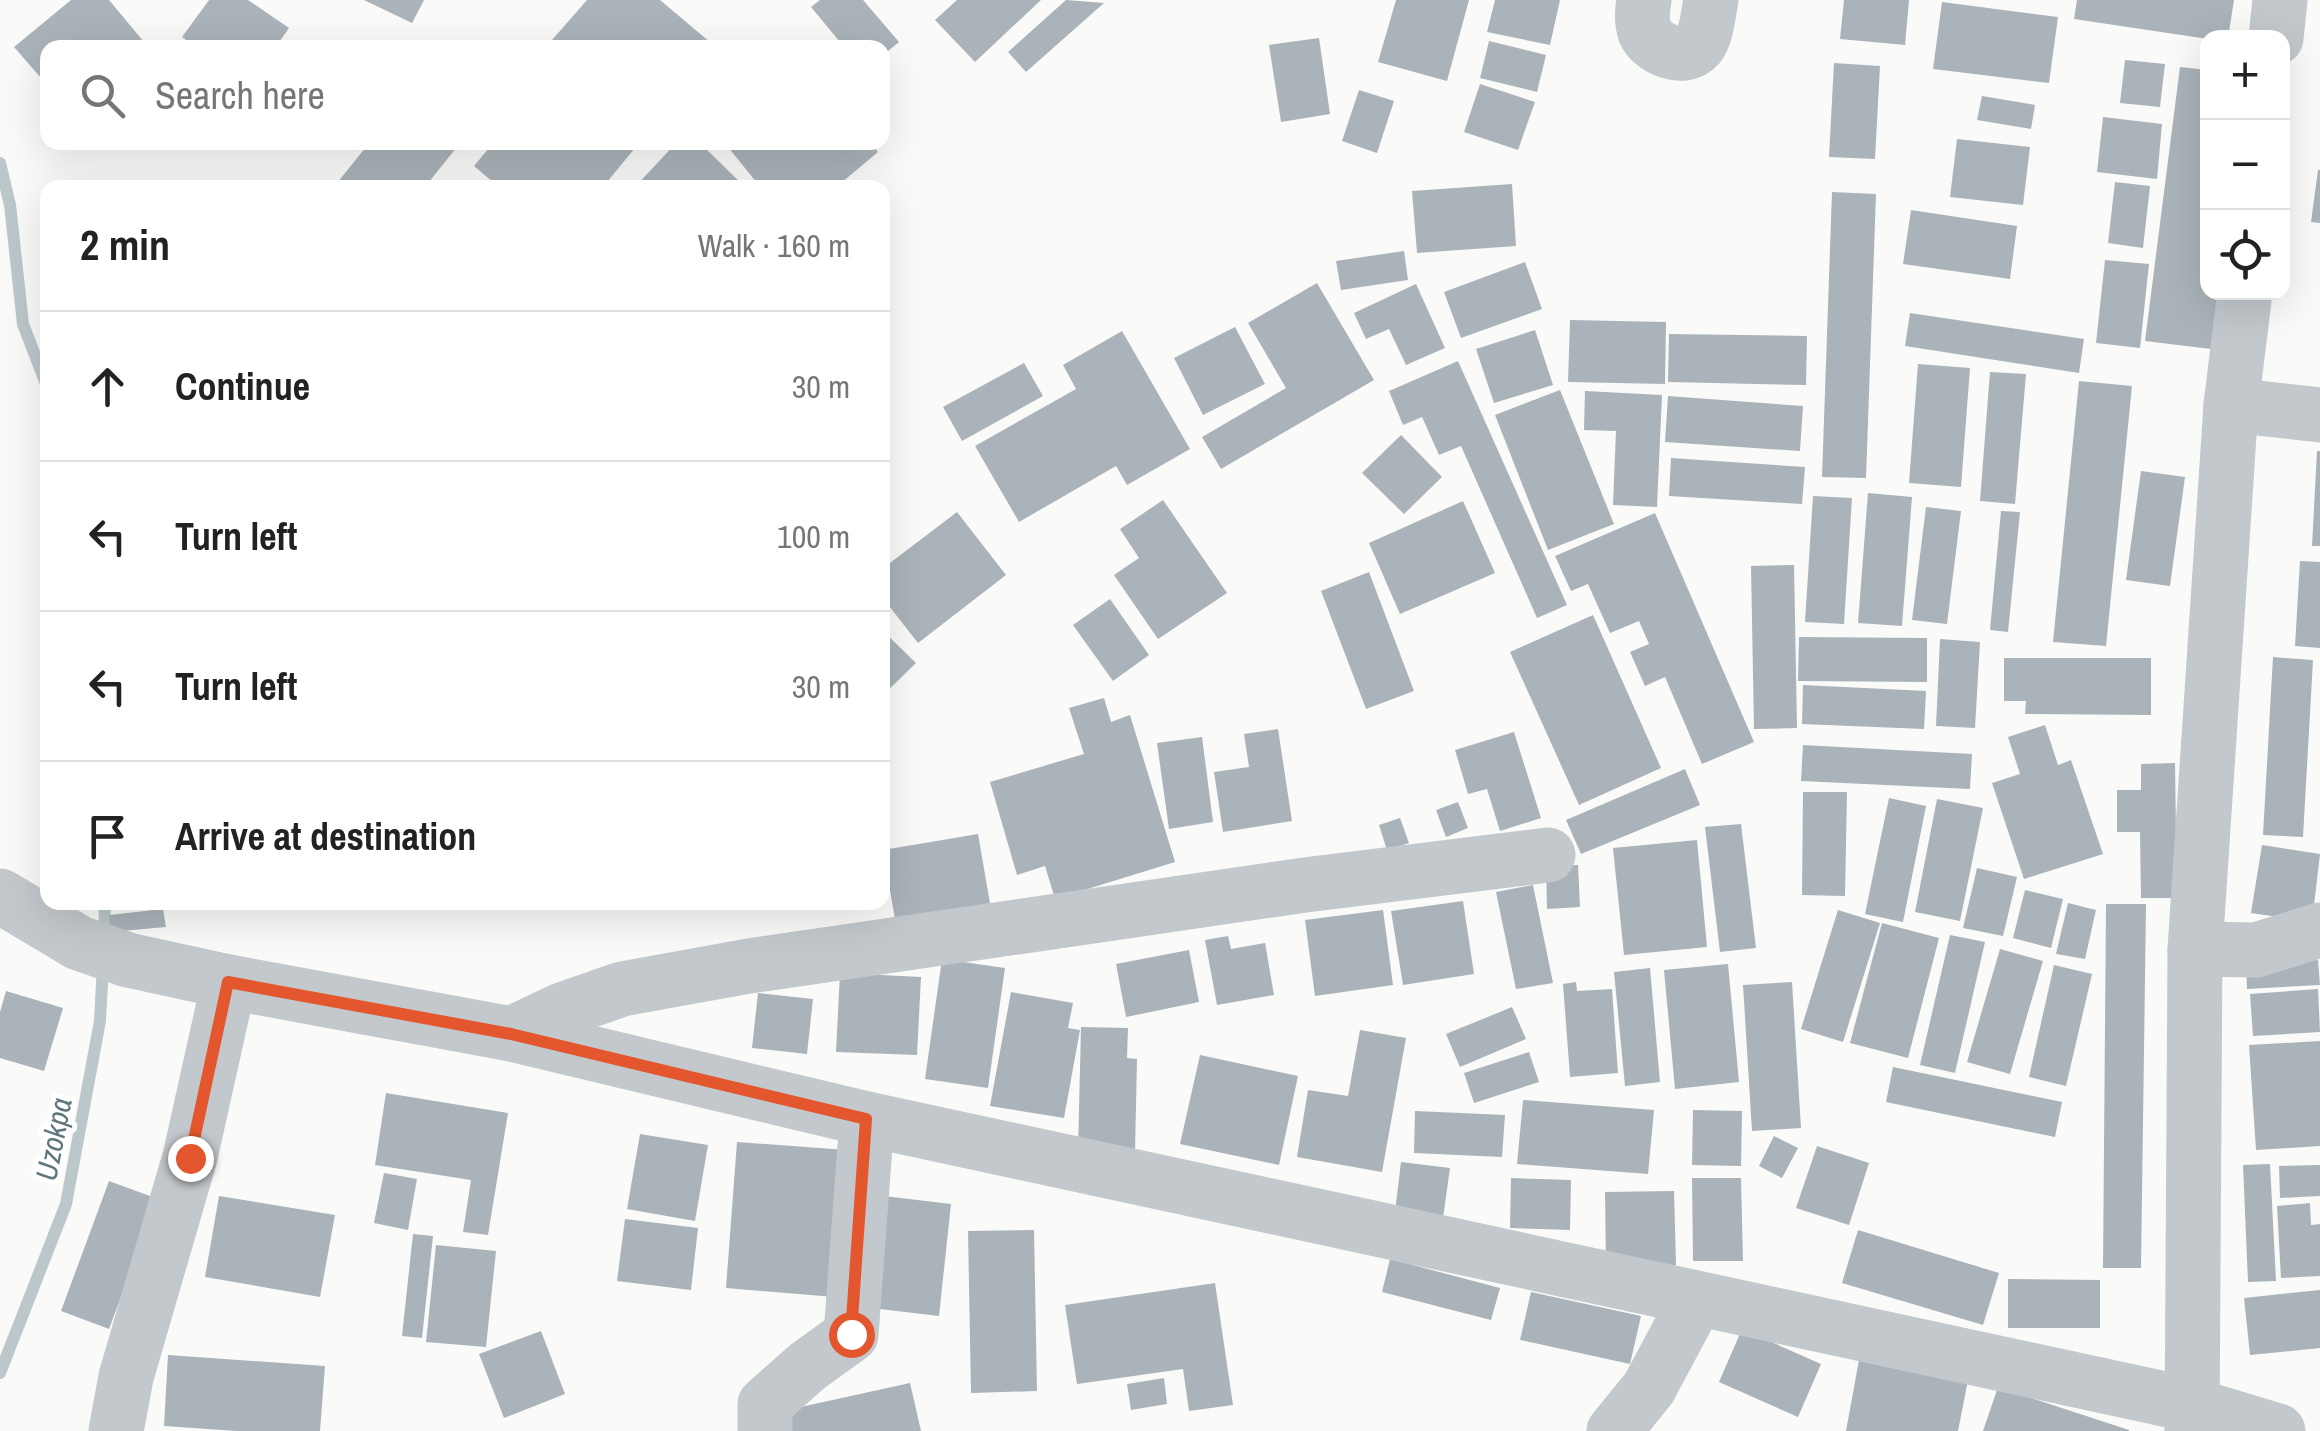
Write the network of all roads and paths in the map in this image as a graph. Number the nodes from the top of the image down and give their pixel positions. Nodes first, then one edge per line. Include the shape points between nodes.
1 (1644, 0) edge
2 (1711, 0) edge
3 (2280, 0) edge
4 (2277, 30) edge
5 (2244, 300) edge
6 (2231, 405) junction
7 (2320, 415) edge
8 (1548, 855) dead end
9 (0, 896) edge
10 (2320, 930) edge
11 (2195, 950) junction
12 (228, 982) junction
13 (511, 1034) junction
14 (866, 1119) junction
15 (1696, 1300) junction
16 (2192, 1418) edge
17 (116, 1431) edge
18 (766, 1431) edge
19 (1614, 1431) edge
20 (2278, 1431) edge

1 - 2 street via 1646,34 1656,46 1682,54 1696,50 1702,39
3 - 4 street
5 - 6 street
6 - 7 street
6 - 11 street
8 - 13 street via 749,966 622,989
9 - 12 street via 103,951
10 - 11 street via 2256,950
11 - 16 street
12 - 13 street
12 - 17 street via 190,1158
13 - 14 street
14 - 15 street
14 - 18 street via 851,1334 765,1404
15 - 16 street
15 - 19 street via 1648,1388
16 - 20 street

